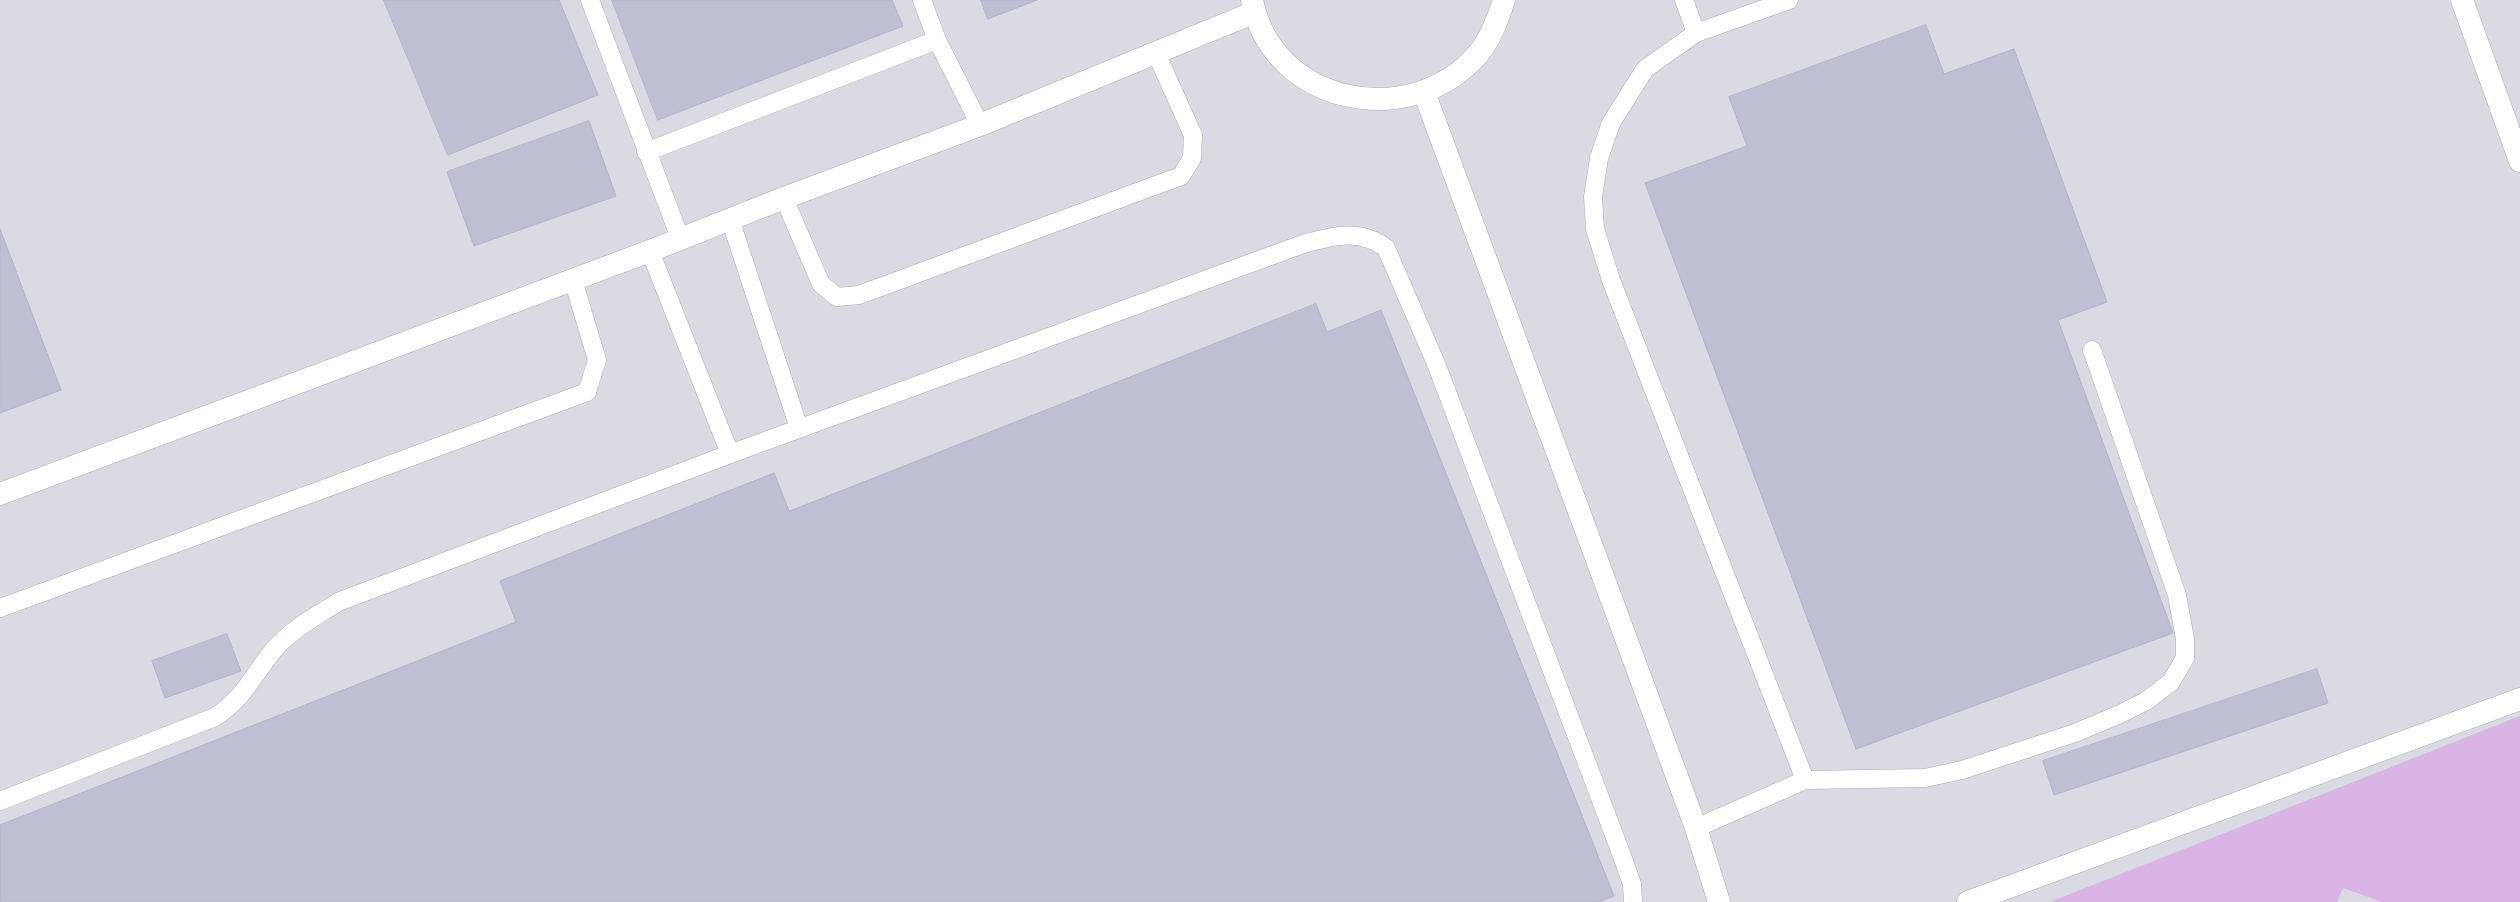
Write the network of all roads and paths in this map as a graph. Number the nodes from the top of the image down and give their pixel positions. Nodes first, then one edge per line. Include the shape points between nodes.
1 (590, 0) edge
2 (922, 0) edge
3 (1504, 0) edge
4 (1684, 0) edge
5 (1789, 0) edge
6 (2462, 0) edge
7 (1253, 6) edge
8 (1696, 34) junction
9 (938, 40) junction
10 (1156, 53) junction
11 (1424, 92) junction
12 (980, 125) junction
13 (646, 152) junction
14 (2520, 161) edge
15 (784, 198) junction
16 (730, 219) junction
17 (680, 238) junction
18 (650, 252) junction
19 (573, 280) junction
20 (2092, 350) dead end
21 (799, 428) junction
22 (730, 454) junction
23 (0, 494) edge
24 (0, 608) edge
25 (2520, 699) edge
26 (1806, 780) junction
27 (0, 801) edge
28 (1696, 828) junction
29 (1633, 902) edge
30 (1719, 902) edge
31 (1968, 902) edge

1 - 13 lane
2 - 9 lane
3 - 11 street via 1496,26 1478,54 1454,76
4 - 8 lane
5 - 8 lane
6 - 14 street
7 - 10 street
7 - 11 street via 1268,40 1286,63 1309,81 1336,94 1365,100 1395,99
8 - 26 lane via 1645,68 1611,123 1599,158 1593,197 1595,229 1611,280
9 - 12 lane
9 - 13 lane
10 - 12 street
10 - 15 lane via 1193,136 1192,158 1181,176 866,293 837,297 820,284
11 - 28 street
12 - 15 street
13 - 17 lane
15 - 16 street
16 - 17 street
16 - 21 lane
17 - 18 street
18 - 19 street
18 - 22 lane
19 - 23 street
19 - 24 lane via 596,360 587,392
20 - 26 lane via 2177,595 2185,639 2185,658 2171,682 2146,701 2075,733 1962,770 1924,778
21 - 22 lane
21 - 29 lane via 1303,244 1340,236 1375,239 1386,248 1438,366 1622,856 1632,884
22 - 27 lane via 338,602 302,624 280,644 250,686 215,717
25 - 31 street
26 - 28 lane
28 - 30 street

